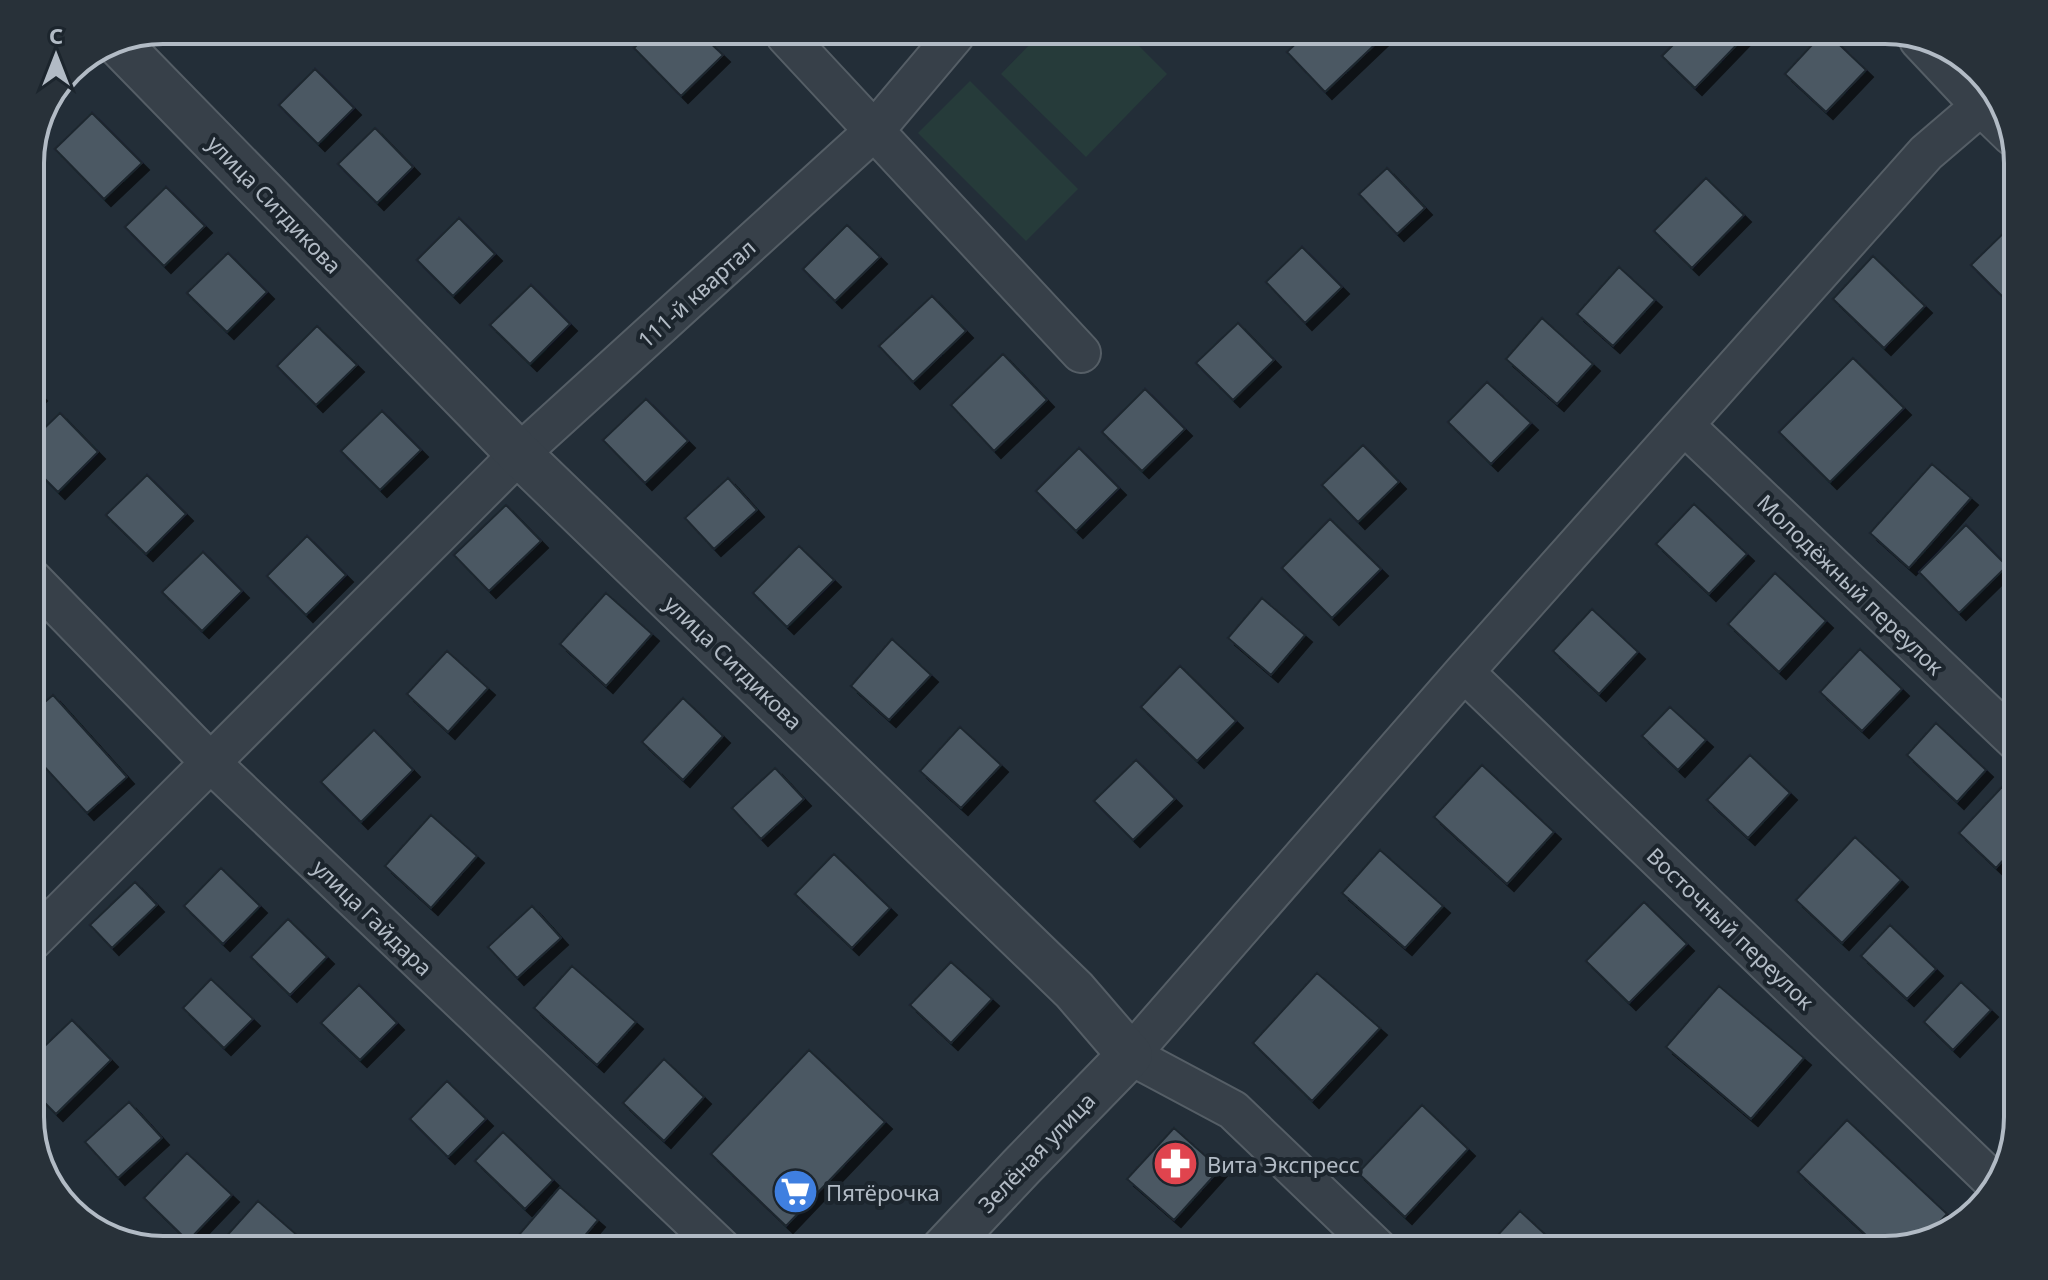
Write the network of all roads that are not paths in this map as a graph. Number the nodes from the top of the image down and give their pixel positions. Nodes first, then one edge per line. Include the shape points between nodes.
1 (793, 44) edge
2 (943, 44) edge
3 (125, 51) edge
4 (1937, 56) edge
5 (1980, 92) edge
6 (1987, 102) edge
7 (874, 131) junction
8 (1081, 353) dead end
9 (1684, 425) junction
10 (519, 454) junction
11 (44, 591) edge
12 (1464, 672) junction
13 (2004, 730) edge
14 (211, 763) junction
15 (44, 929) edge
16 (1130, 1055) junction
17 (1988, 1176) edge
18 (708, 1236) edge
19 (956, 1236) edge
20 (1364, 1236) edge

1 - 7 street
2 - 7 street, 111-й квартал
3 - 10 street, улица Ситдикова
4 - 5 street
6 - 9 street via 1926,153
7 - 8 street
7 - 10 street, 111-й квартал
9 - 12 street
9 - 13 street, Молодёжный переулок
10 - 14 street, 111-й квартал
10 - 16 street, улица Ситдикова via 1074,990
11 - 14 street, улица Гайдара
12 - 16 street
12 - 17 street, Восточный переулок
14 - 15 street, 111-й квартал
14 - 18 street, улица Гайдара
16 - 19 street, Зелёная улица
16 - 20 street, улица Ситдикова via 1233,1110

